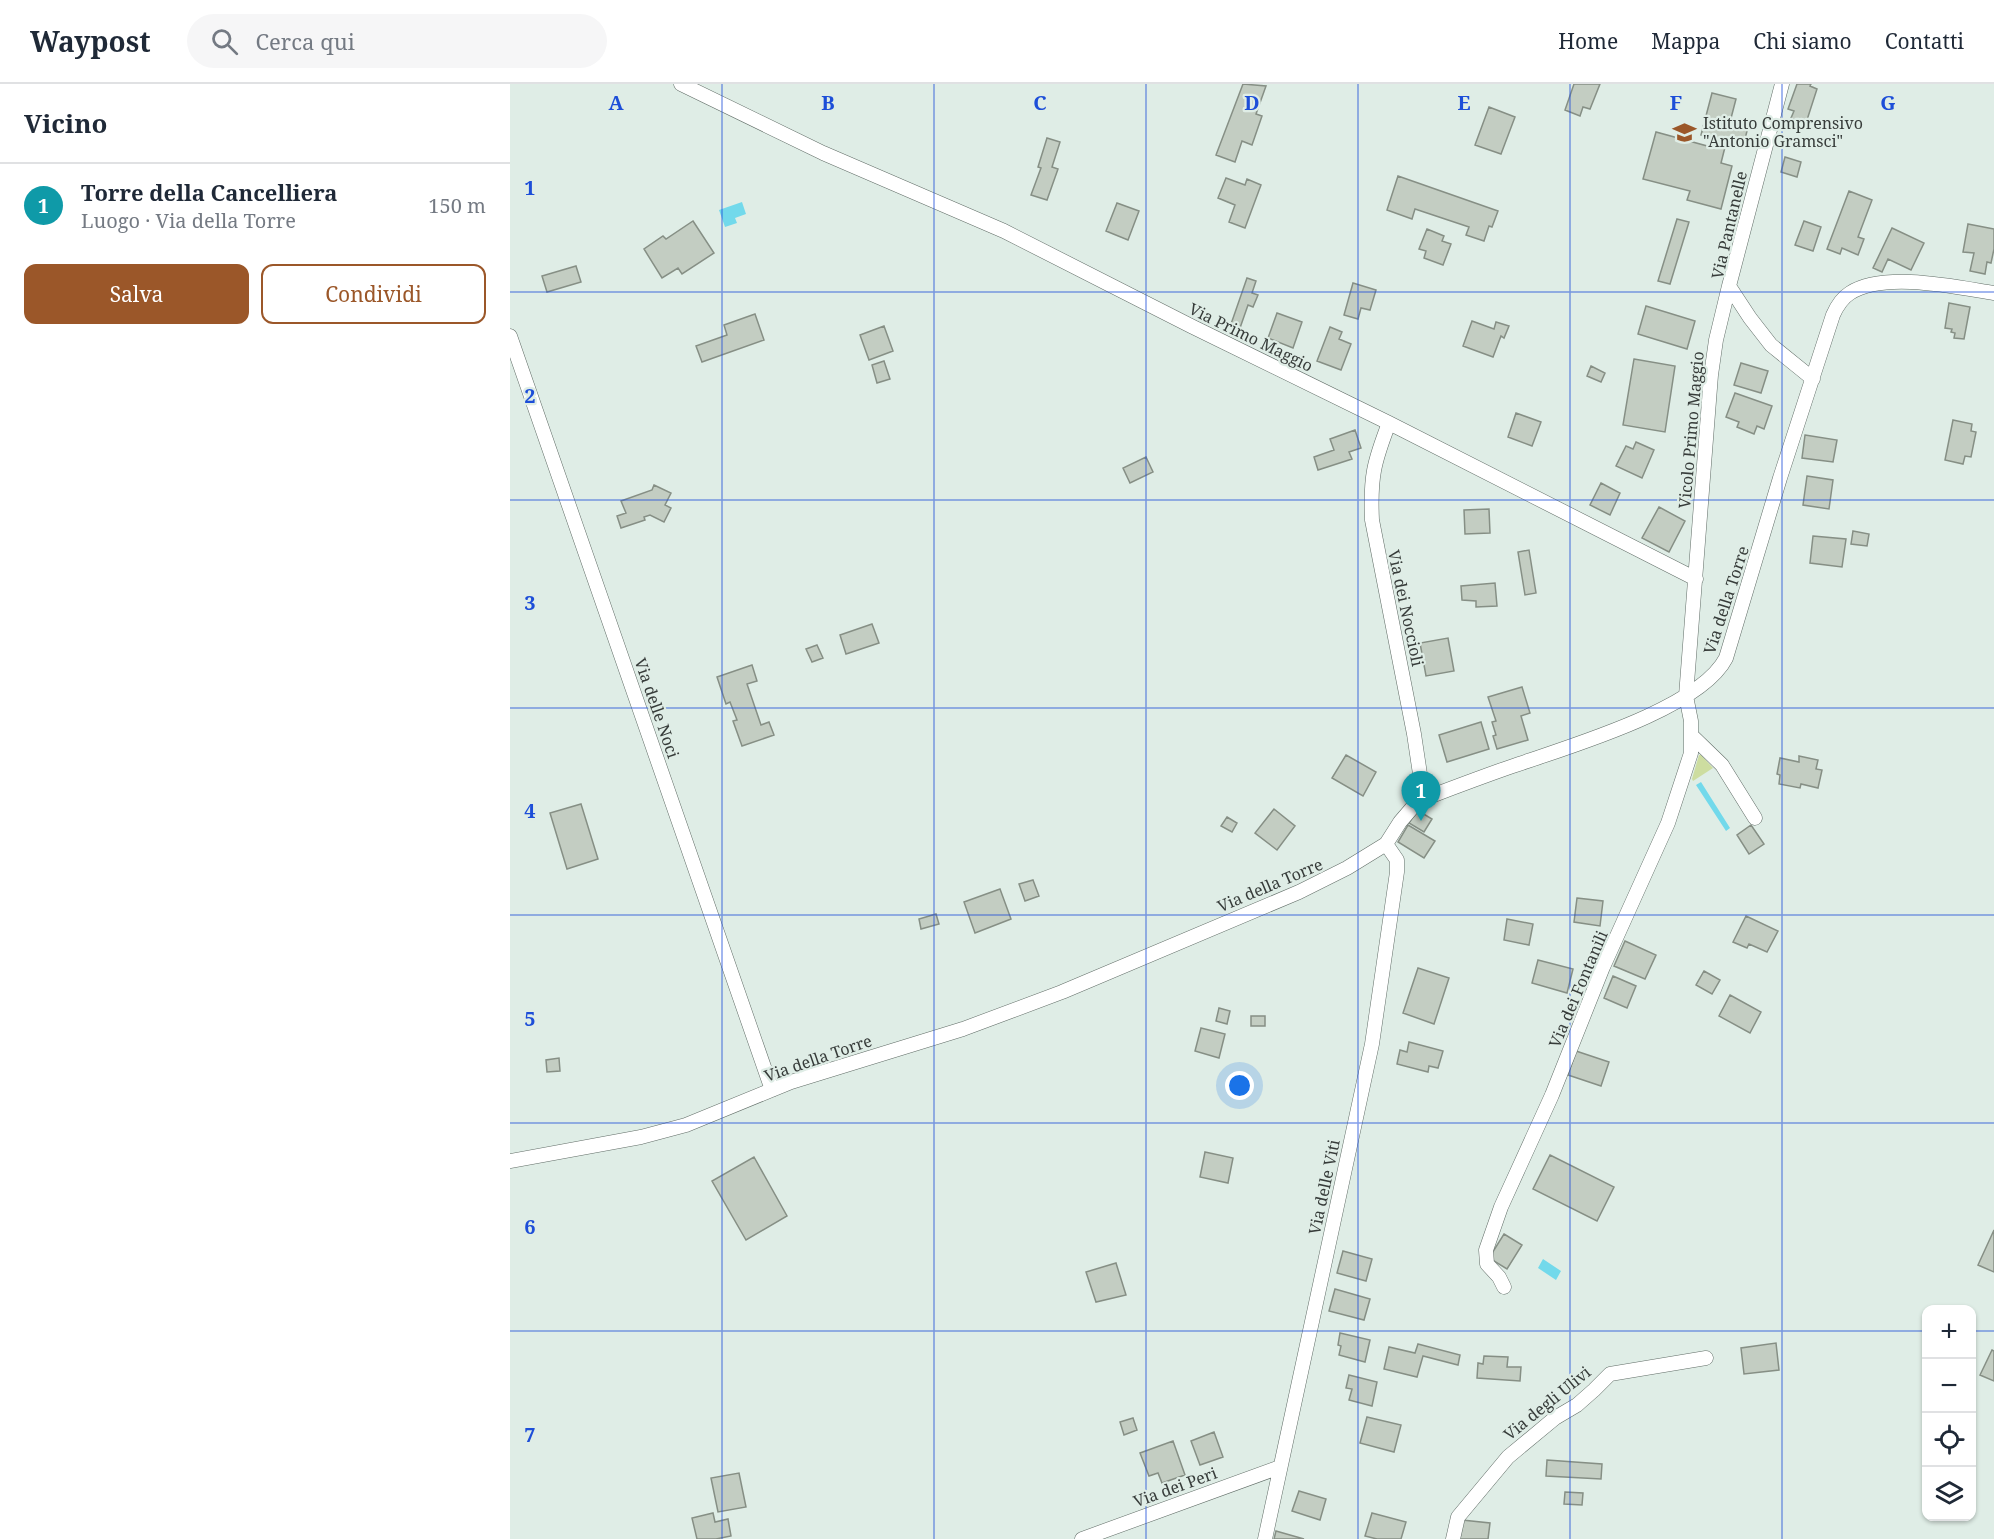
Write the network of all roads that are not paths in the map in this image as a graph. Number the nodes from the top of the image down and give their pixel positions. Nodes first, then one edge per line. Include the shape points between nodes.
1 (681, 84) edge
2 (1779, 85) edge
3 (1729, 286) junction
4 (1994, 293) edge
5 (510, 336) edge
6 (1813, 379) junction
7 (1389, 423) junction
8 (1696, 579) junction
9 (1686, 696) junction
10 (1691, 735) junction
11 (1418, 801) junction
12 (1755, 818) dead end
13 (1386, 844) junction
14 (772, 1090) junction
15 (510, 1161) edge
16 (1504, 1287) dead end
17 (1706, 1358) dead end
18 (1280, 1467) junction
19 (1082, 1539) edge
20 (1265, 1539) edge
21 (1453, 1539) edge

1 - 7 street, Via Primo Maggio via 823,153 1004,231
2 - 3 street, Via Pantanelle
3 - 6 street, Via Pantanelle via 1771,345
3 - 8 street, Vicolo Primo Maggio via 1711,375
4 - 6 street, Via della Torre via 1907,282 1852,291 1835,310
5 - 14 street, Via delle Noci
6 - 9 street, Via della Torre via 1726,658 1712,678
7 - 8 street, Via Primo Maggio
7 - 11 street, Via dei Noccioli via 1372,471 1372,520 1414,734 1420,774
8 - 9 street
9 - 10 street, Via dei Fontanili
9 - 11 street, Via della Torre via 1644,718
10 - 12 street via 1722,765
10 - 16 street, Via dei Fontanili via 1691,753 1668,824 1493,1228 1485,1257
11 - 13 street, Via della Torre
13 - 14 street, Via della Torre via 1299,892 1062,992 983,1022
13 - 18 street, Via delle Viti via 1396,860 1397,872 1372,1044
14 - 15 street, Via della Torre via 657,1133
17 - 21 street, Via degli Ulivi via 1605,1377 1577,1405 1508,1457 1458,1517
18 - 19 street, Via dei Peri
18 - 20 street, Via delle Viti

